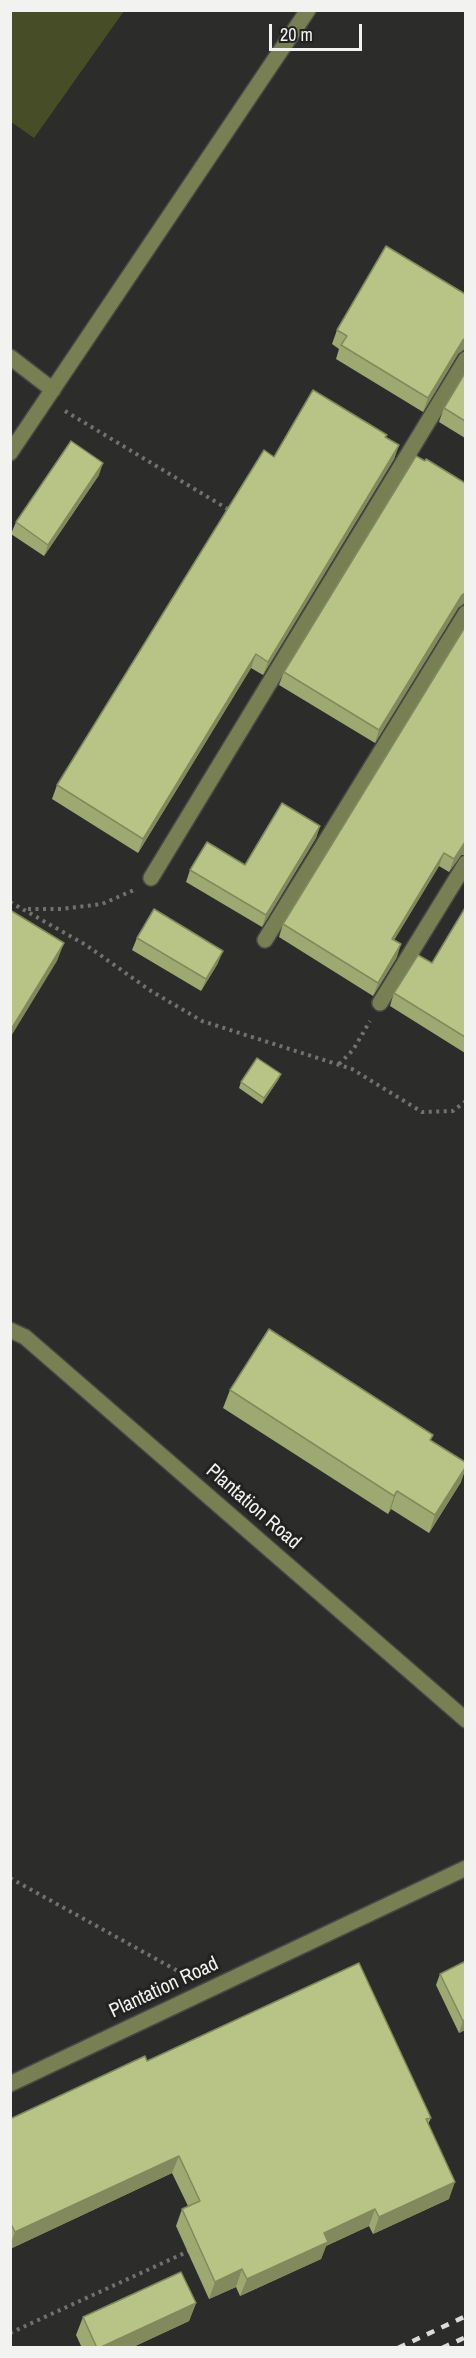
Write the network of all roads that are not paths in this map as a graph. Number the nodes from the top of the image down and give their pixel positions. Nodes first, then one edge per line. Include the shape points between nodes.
1 (308, 10) edge
2 (10, 357) edge
3 (465, 359) edge
4 (50, 394) junction
5 (10, 453) edge
6 (465, 613) edge
7 (465, 863) edge
8 (151, 878) road end
9 (266, 940) dead end
10 (381, 1003) road end
11 (10, 1330) edge
12 (465, 1720) edge
13 (465, 1868) edge
14 (10, 2084) edge

1 - 4 lane
2 - 4 lane
3 - 8 lane
4 - 5 lane
6 - 9 lane
7 - 10 lane
11 - 12 lane, Plantation Road via 25,1337
13 - 14 lane, Plantation Road

